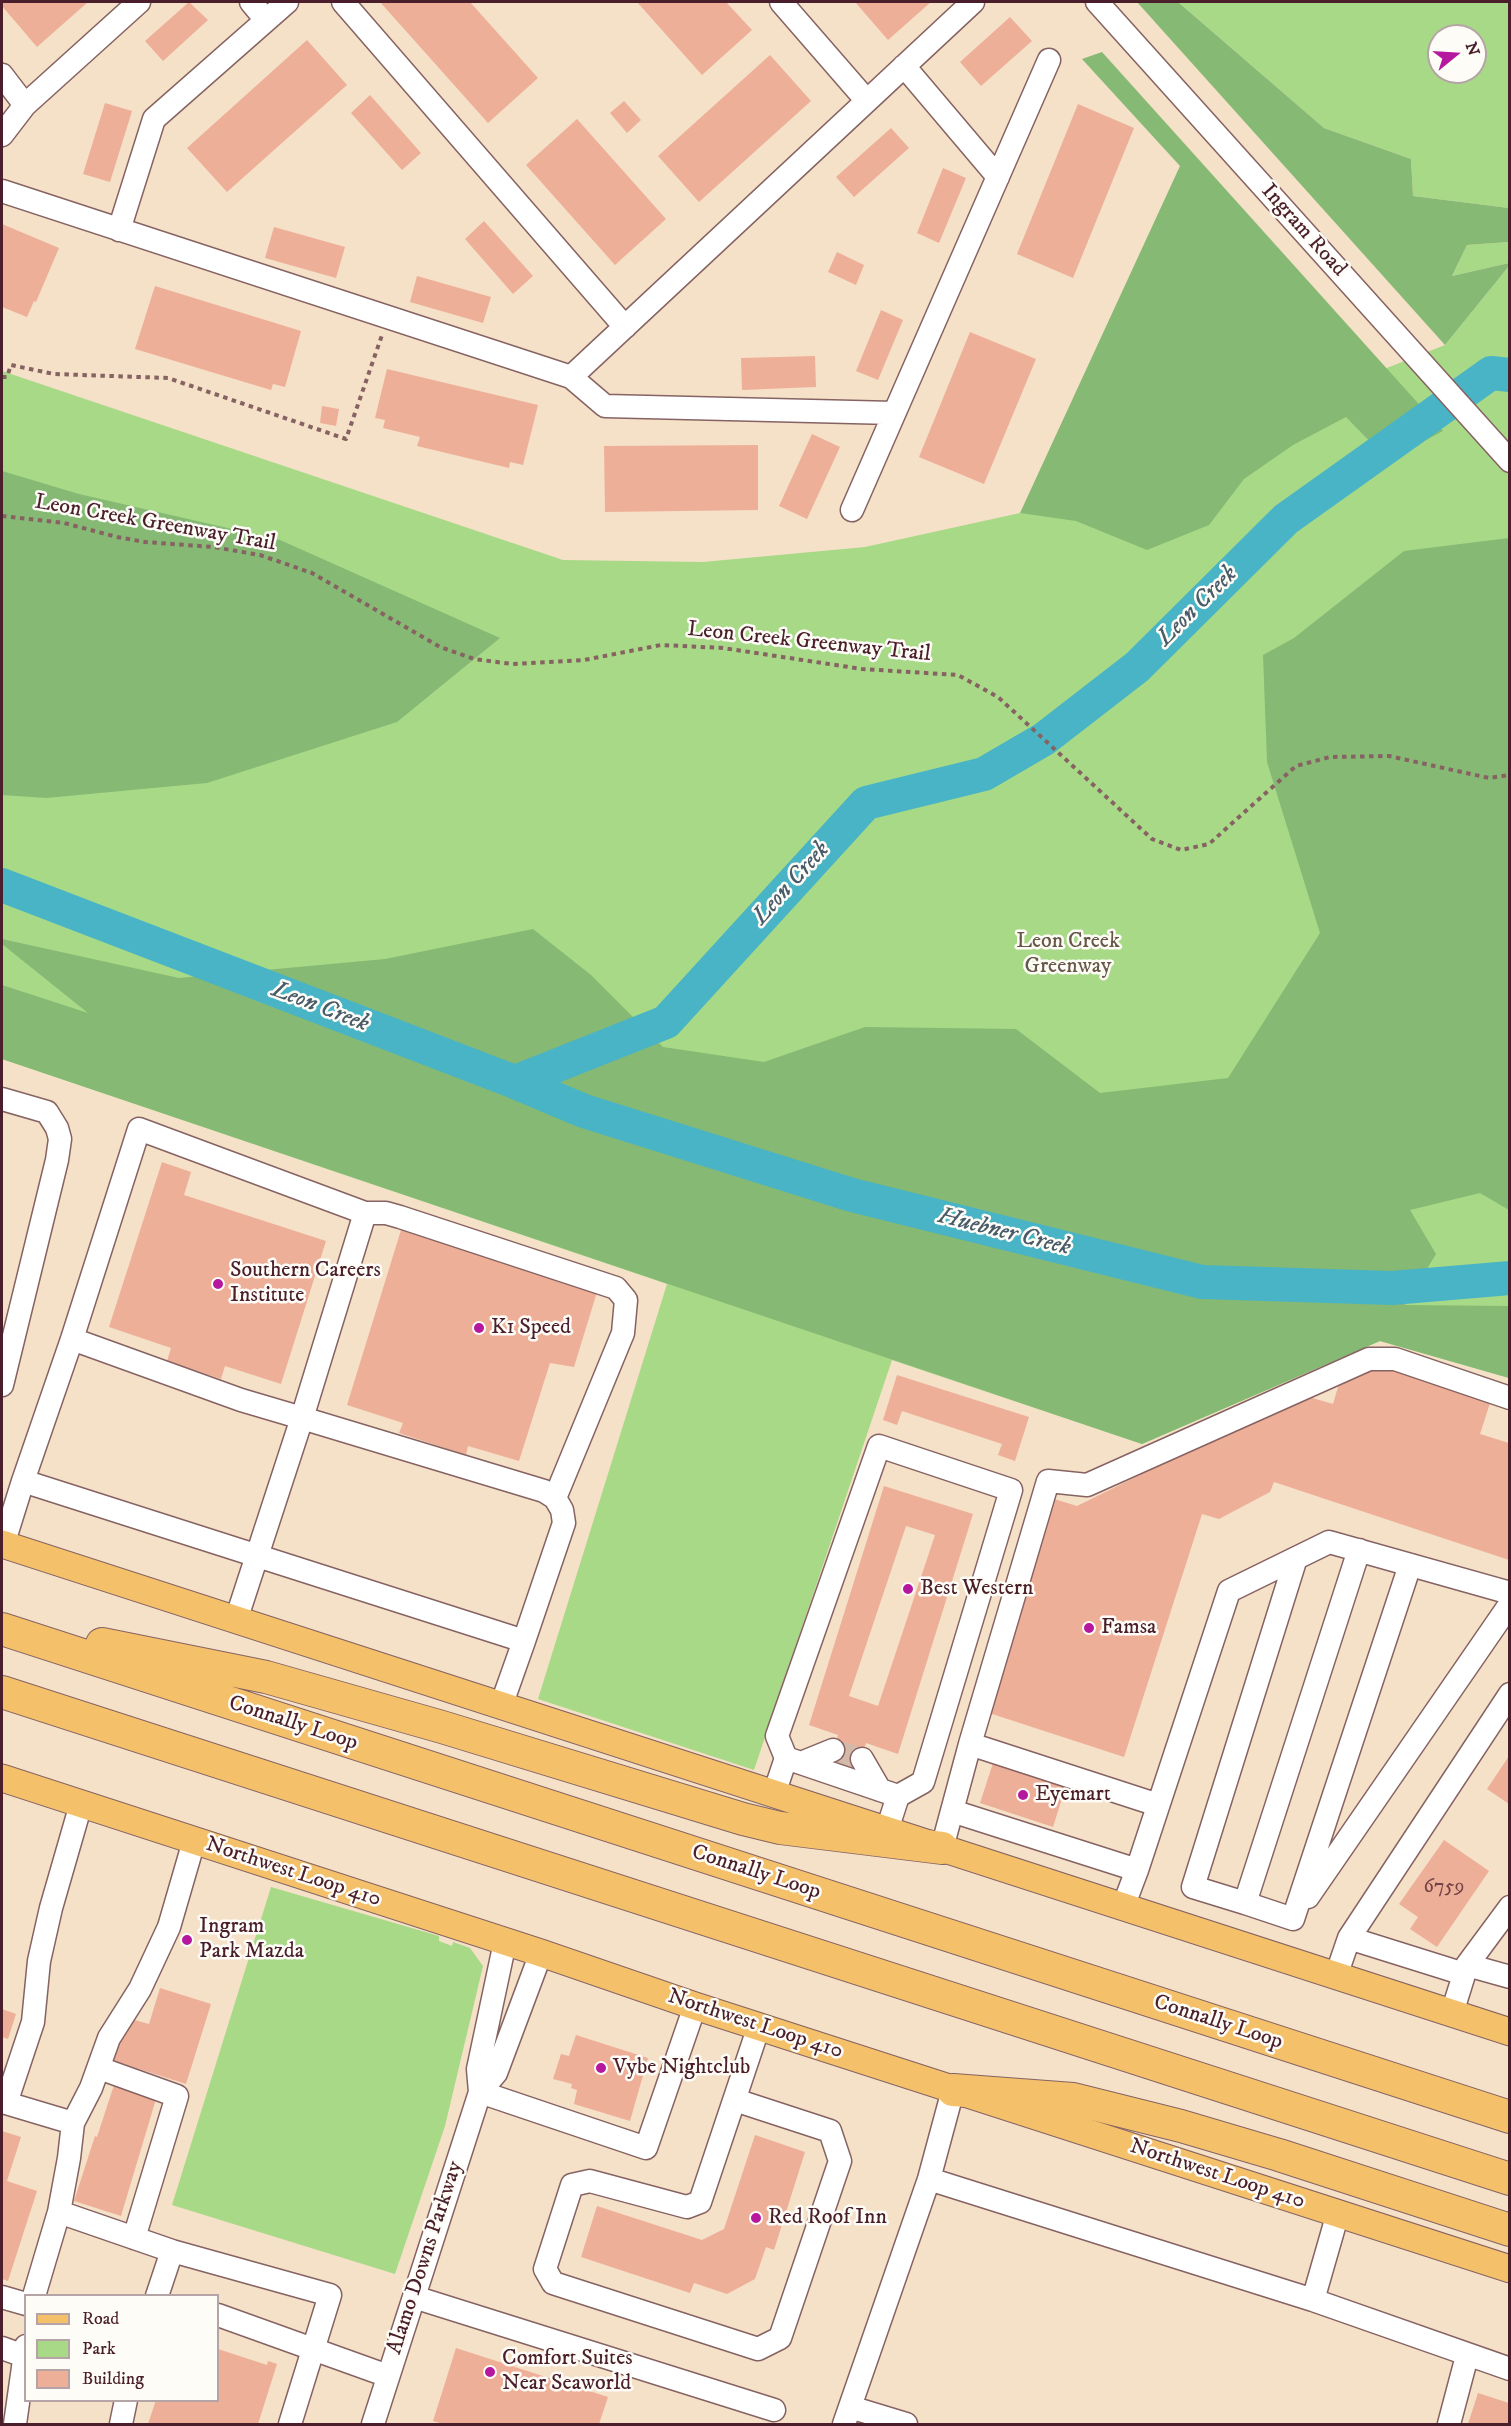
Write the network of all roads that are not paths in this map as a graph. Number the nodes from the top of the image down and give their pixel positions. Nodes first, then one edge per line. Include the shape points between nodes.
1 (139, 2) edge
2 (251, 2) edge
3 (287, 2) edge
4 (343, 2) edge
5 (781, 2) edge
6 (973, 2) edge
7 (1097, 2) edge
8 (266, 20) junction
9 (1049, 60) dead end
10 (904, 66) junction
11 (2, 75) edge
12 (867, 100) junction
13 (25, 105) junction
14 (2, 135) edge
15 (998, 177) junction
16 (2, 192) edge
17 (119, 230) junction
18 (624, 327) junction
19 (571, 377) junction
20 (894, 413) junction
21 (1509, 461) edge
22 (852, 510) dead end
23 (2, 1099) edge
24 (365, 1213) junction
25 (72, 1339) junction
26 (2, 1385) edge
27 (1509, 1398) edge
28 (302, 1418) junction
29 (23, 1482) junction
30 (555, 1498) junction
31 (2, 1544) edge
32 (1359, 1550) junction
33 (256, 1555) junction
34 (1296, 1558) junction
35 (1410, 1565) junction
36 (1509, 1593) edge
37 (1509, 1604) edge
38 (236, 1620) junction
39 (2, 1623) edge
40 (2, 1629) edge
41 (524, 1641) junction
42 (2, 1692) edge
43 (1509, 1694) edge
44 (501, 1706) junction
45 (970, 1744) junction
46 (833, 1750) tunnel mouth
47 (862, 1759) tunnel mouth
48 (793, 1761) junction
49 (2, 1778) edge
50 (889, 1793) junction
51 (774, 1794) junction
52 (81, 1804) junction
53 (1158, 1805) junction
54 (952, 1811) junction
55 (887, 1830) junction
56 (194, 1841) junction
57 (942, 1848) junction
58 (1137, 1870) junction
59 (1245, 1903) junction
60 (1123, 1906) junction
61 (1509, 1907) edge
62 (1293, 1919) junction
63 (1349, 1938) junction
64 (505, 1942) junction
65 (541, 1953) junction
66 (1466, 1969) junction
67 (1336, 1976) junction
68 (1509, 1977) edge
69 (695, 2006) junction
70 (1452, 2013) junction
71 (759, 2026) junction
72 (1509, 2032) edge
73 (99, 2068) junction
74 (953, 2090) junction
75 (480, 2092) junction
76 (735, 2100) junction
77 (1509, 2117) edge
78 (73, 2123) junction
79 (929, 2179) junction
80 (1509, 2179) edge
81 (59, 2212) junction
82 (1338, 2213) junction
83 (1509, 2230) edge
84 (134, 2238) junction
85 (172, 2251) junction
86 (1509, 2269) edge
87 (34, 2294) edge
88 (157, 2294) edge
89 (2, 2297) edge
90 (414, 2297) junction
91 (1313, 2300) junction
92 (24, 2303) edge
93 (219, 2315) edge
94 (2, 2348) edge
95 (314, 2350) junction
96 (24, 2351) edge
97 (1467, 2356) junction
98 (24, 2358) edge
99 (1509, 2369) edge
100 (388, 2376) junction
101 (126, 2402) edge
102 (774, 2410) dead end
103 (847, 2416) edge
104 (15, 2424) edge
105 (121, 2424) edge
106 (290, 2424) edge
107 (373, 2424) edge
108 (906, 2424) edge
109 (1449, 2424) edge

1 - 13 street
2 - 8 street
3 - 8 street
4 - 18 street
5 - 12 street
6 - 10 street
7 - 21 street, Ingram Road
8 - 17 street via 154,119
9 - 15 street
10 - 12 street
10 - 15 street
11 - 13 street
12 - 18 street
13 - 14 street
15 - 20 street
16 - 17 street
17 - 19 street
18 - 19 street
19 - 20 street via 605,406
20 - 22 street
23 - 26 street via 47,1112 60,1139
24 - 25 street via 139,1129
24 - 28 street
24 - 30 street via 400,1217 616,1288 626,1300 623,1333
25 - 28 street
25 - 29 street
27 - 45 street via 1395,1359 1369,1359 1087,1485 1048,1481
28 - 30 street via 544,1491
28 - 33 street
29 - 31 street
29 - 33 street
30 - 41 street via 564,1523
31 - 38 main road
32 - 34 street via 1329,1542
32 - 35 street
32 - 59 street
33 - 38 street
33 - 41 street
34 - 53 street via 1229,1591
34 - 59 street via 1192,1887
35 - 36 street
35 - 62 street
37 - 62 street
38 - 44 main road
39 - 57 highway via 266,1677 780,1828
40 - 77 highway, Connally Loop
41 - 44 street
42 - 80 highway
43 - 63 street
44 - 51 main road
45 - 53 street
45 - 54 street
46 - 48 street
47 - 50 street
48 - 50 street
48 - 50 street via 777,1736 879,1446 1011,1490 923,1782
48 - 51 street
49 - 52 main road, Northwest Loop 410
50 - 55 street
51 - 55 main road
52 - 56 main road, Northwest Loop 410
52 - 78 street via 41,1950 33,2022 6,2103
53 - 58 street
54 - 57 street
54 - 58 street
55 - 57 main road
56 - 64 main road, Northwest Loop 410
56 - 73 street via 169,1927 140,1989 109,2038
57 - 60 main road
58 - 60 street
59 - 62 street
60 - 67 main road
61 - 66 street
63 - 66 street
63 - 67 street
64 - 65 main road, Northwest Loop 410
64 - 75 street, Alamo Downs Parkway via 478,2069
65 - 69 main road, Northwest Loop 410
65 - 75 street, Alamo Downs Parkway via 496,2073
66 - 68 street
66 - 70 street
67 - 70 main road
69 - 71 main road, Northwest Loop 410
69 - 75 street via 646,2148
70 - 72 main road
71 - 74 main road, Northwest Loop 410
71 - 76 street
73 - 78 street
73 - 84 street via 177,2096
74 - 79 street
74 - 82 main road, Northwest Loop 410
74 - 83 highway via 1073,2099 1181,2126
75 - 90 street, Alamo Downs Parkway
76 - 76 street via 700,2202 687,2207 590,2181 572,2185 545,2269 553,2283 759,2349 780,2338 840,2160 830,2131
78 - 81 street
79 - 91 street
79 - 103 street
81 - 84 street
81 - 87 street
82 - 86 main road, Northwest Loop 410
82 - 91 street
84 - 85 street
85 - 88 street
85 - 95 street via 330,2295
89 - 92 street
90 - 100 street, Alamo Downs Parkway
90 - 102 street
91 - 97 street
93 - 95 street
94 - 96 street
95 - 100 street
95 - 106 street
97 - 99 street
97 - 109 street
98 - 104 street
100 - 107 street, Alamo Downs Parkway
101 - 105 street
103 - 108 street

